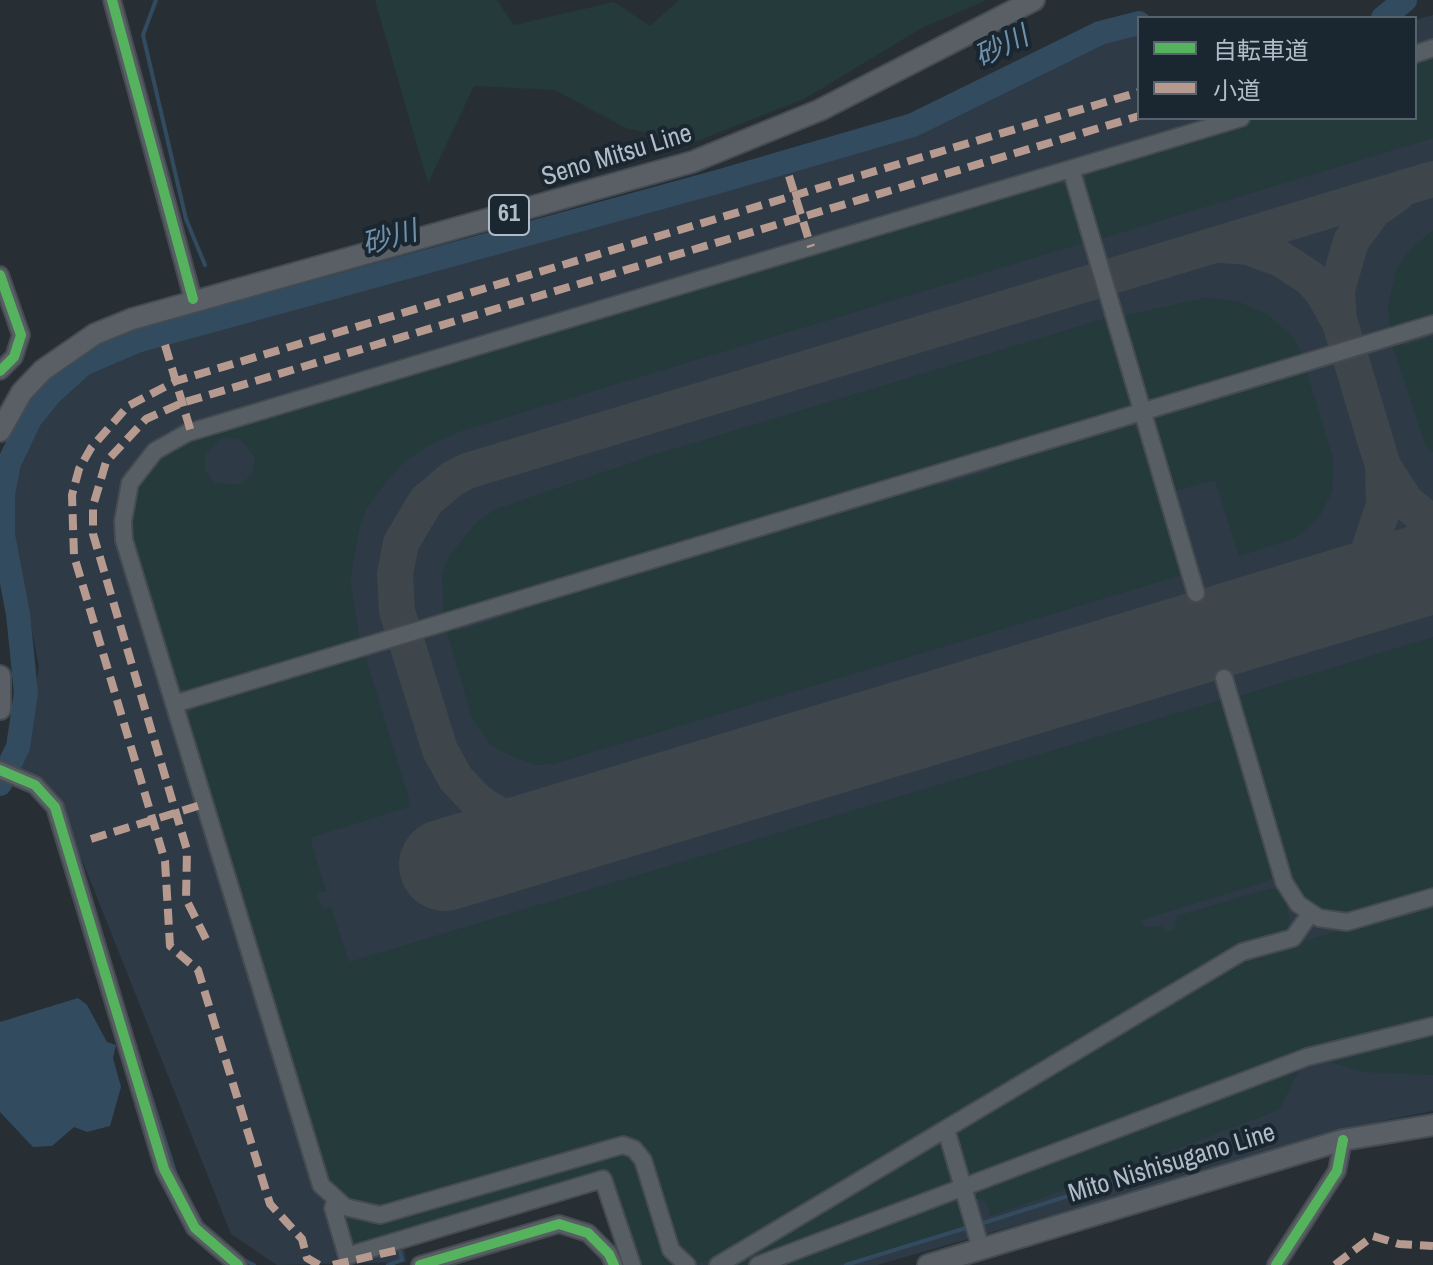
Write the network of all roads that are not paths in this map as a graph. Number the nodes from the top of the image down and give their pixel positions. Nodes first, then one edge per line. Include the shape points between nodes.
1 (112, 0) edge
2 (1034, 0) edge
3 (1234, 120) edge
4 (1071, 169) junction
5 (0, 275) edge
6 (193, 299) junction
7 (1433, 324) edge
8 (0, 371) edge
9 (1142, 412) junction
10 (0, 431) edge
11 (1196, 593) dead end
12 (0, 676) edge
13 (1224, 678) dead end
14 (174, 704) junction
15 (0, 709) edge
16 (6, 772) edge
17 (1433, 897) edge
18 (1310, 914) junction
19 (1433, 1026) edge
20 (1433, 1125) edge
21 (946, 1129) junction
22 (1343, 1140) junction
23 (963, 1187) junction
24 (336, 1201) junction
25 (400, 1243) junction
26 (981, 1249) junction
27 (428, 1262) edge
28 (238, 1265) edge
29 (614, 1265) edge
30 (632, 1265) edge
31 (687, 1265) edge
32 (718, 1265) edge
33 (758, 1265) edge
34 (928, 1265) edge
35 (1276, 1265) edge

1 - 6 street
2 - 6 main road, Seno Mitsu Line / 61 via 820,110 692,162
3 - 4 street
4 - 9 street
4 - 14 street via 170,441 130,483 123,521 124,540
5 - 8 street via 21,335 14,357
6 - 10 main road, Seno Mitsu Line / 61 via 95,334 43,370 22,392
7 - 9 street
9 - 11 street
9 - 14 street
12 - 15 main road
13 - 18 street via 1284,882
14 - 24 street via 314,1171
16 - 28 street via 35,785 55,807 174,1193 195,1228
17 - 18 street via 1347,922
18 - 21 street via 1293,938 1242,952
19 - 23 street via 1307,1057
20 - 22 main road, Mito Nishisugano Line
21 - 23 street
21 - 32 street
22 - 26 main road, Mito Nishisugano Line
22 - 35 street via 1337,1171
23 - 26 street
23 - 33 street
24 - 25 street via 333,1208 347,1256
24 - 31 street via 380,1215 623,1145 643,1160 671,1250
25 - 27 street via 402,1249 427,1246
25 - 30 street via 603,1179
26 - 34 main road, Mito Nishisugano Line
27 - 29 street via 559,1224 588,1233

